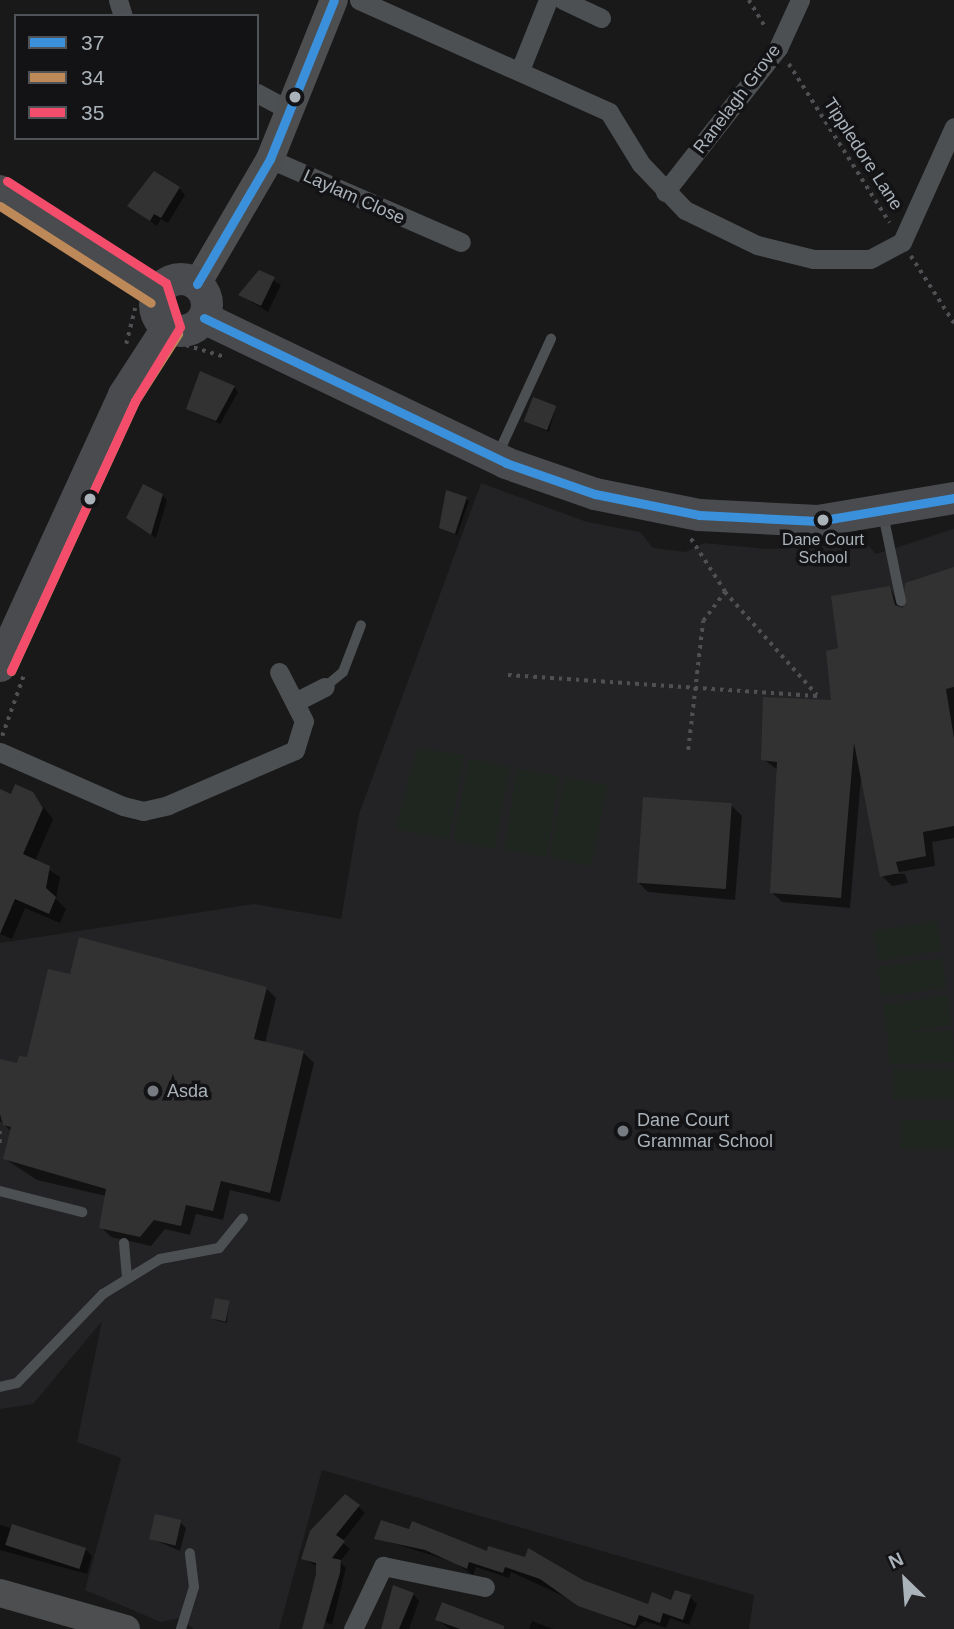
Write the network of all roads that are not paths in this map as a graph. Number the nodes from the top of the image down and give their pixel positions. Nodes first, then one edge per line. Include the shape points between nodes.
1 (334, 0) edge
2 (359, 0) edge
3 (548, 0) edge
4 (563, 0) edge
5 (800, 0) edge
6 (601, 18) dead end
7 (520, 70) junction
8 (259, 94) edge
9 (292, 111) junction
10 (954, 127) edge
11 (270, 159) junction
12 (0, 191) edge
13 (665, 192) junction
14 (461, 242) dead end
15 (197, 284) junction
16 (158, 293) junction
17 (204, 318) junction
18 (168, 327) junction
19 (551, 339) dead end
20 (496, 458) junction
21 (954, 498) edge
22 (883, 514) junction
23 (901, 601) dead end
24 (361, 625) dead end
25 (0, 666) edge
26 (279, 672) dead end
27 (325, 687) joint
28 (297, 701) junction
29 (0, 752) edge
30 (0, 1191) edge
31 (82, 1212) dead end
32 (243, 1217) dead end
33 (124, 1243) dead end
34 (127, 1278) junction
35 (0, 1387) edge
36 (190, 1553) dead end
37 (485, 1587) dead end
38 (2, 1591) edge
39 (126, 1629) edge
40 (181, 1629) edge
41 (353, 1629) edge

1 - 9 street
2 - 7 street
3 - 7 street
4 - 6 street
5 - 13 street, Ranelagh Grove via 778,48
7 - 13 street via 609,112
8 - 9 street
9 - 11 street
10 - 13 street via 902,242 870,259 813,259 710,226
11 - 14 street, Laylam Close via 436,243
11 - 15 street
12 - 16 main road
15 - 16 main road via 176,279
15 - 17 main road via 206,296
16 - 18 main road via 155,308
17 - 18 main road via 183,330
17 - 20 main road
18 - 25 main road via 124,395
19 - 20 lane
20 - 22 main road via 595,494 699,515 818,521
21 - 22 main road
22 - 23 lane
24 - 27 lane via 343,672
26 - 28 street
27 - 28 street
28 - 29 street via 304,737 285,759 143,811 90,794
30 - 31 lane
32 - 34 lane via 219,1248 160,1259
33 - 34 lane
34 - 35 lane via 103,1294 17,1383
36 - 40 lane via 194,1587
37 - 41 street via 385,1559
38 - 39 street

